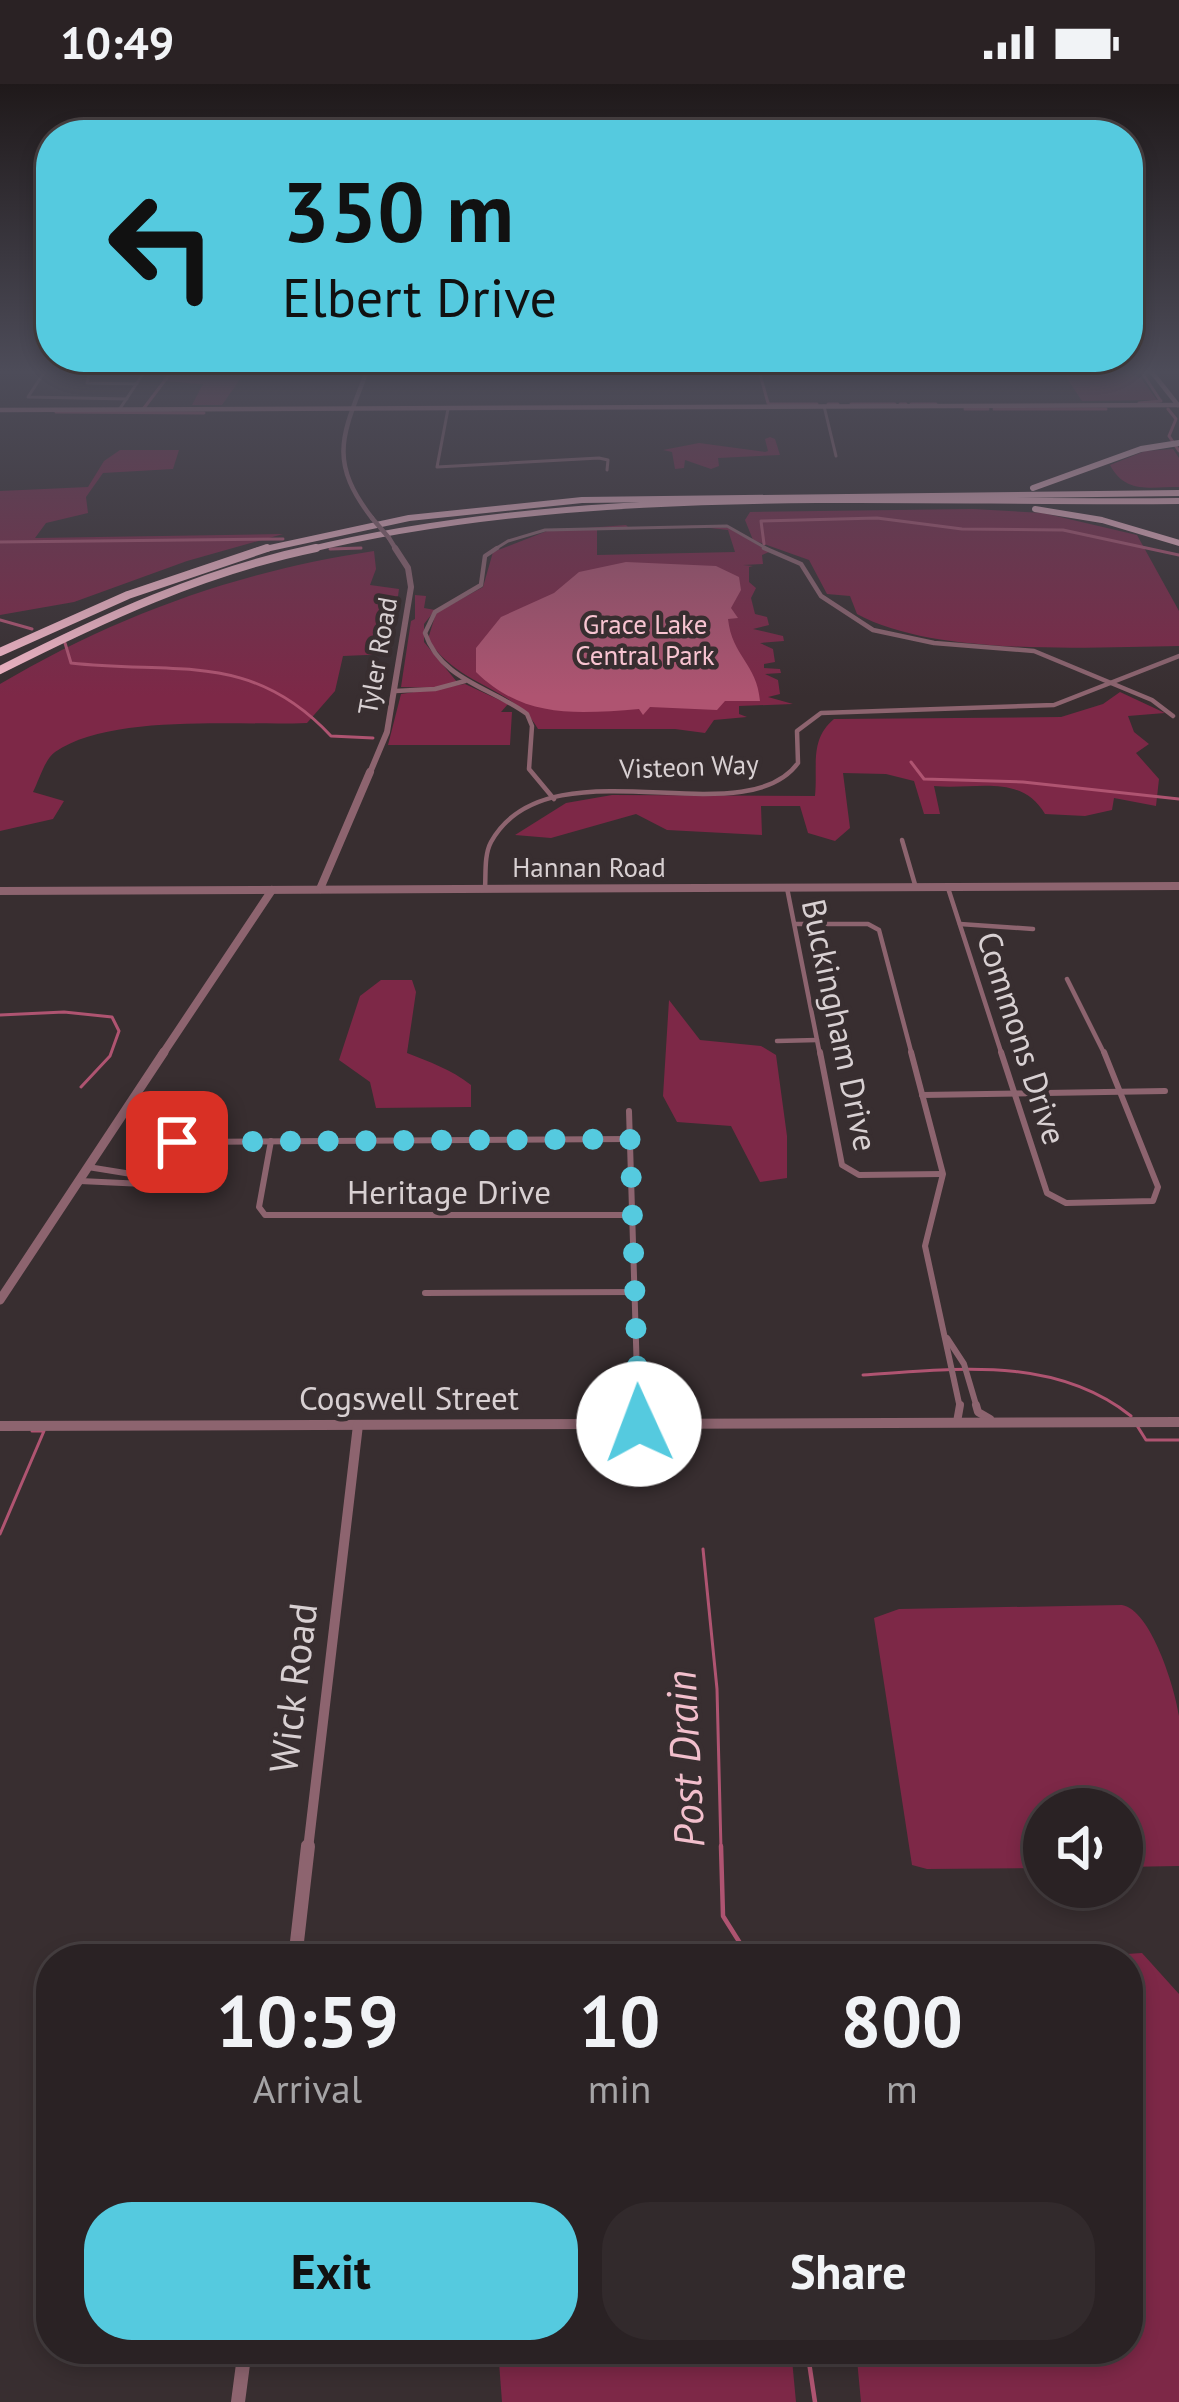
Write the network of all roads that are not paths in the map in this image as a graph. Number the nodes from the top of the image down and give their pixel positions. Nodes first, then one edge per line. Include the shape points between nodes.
1 (345, 479) edge
2 (1068, 479) edge
3 (903, 494) junction
4 (1179, 497) edge
5 (856, 503) junction
6 (1179, 543) edge
7 (0, 652) edge
8 (1179, 656) edge
9 (0, 670) edge
10 (465, 681) junction
11 (1111, 684) junction
12 (395, 691) junction
13 (1173, 716) dead end
14 (554, 799) junction
15 (902, 840) dead end
16 (1179, 886) edge
17 (787, 888) junction
18 (916, 888) junction
19 (948, 888) junction
20 (484, 889) junction
21 (272, 890) junction
22 (320, 890) junction
23 (0, 891) edge
24 (960, 923) junction
25 (795, 924) junction
26 (1033, 929) dead end
27 (1067, 979) dead end
28 (818, 1040) junction
29 (777, 1041) dead end
30 (1119, 1091) junction
31 (1165, 1091) dead end
32 (1013, 1092) junction
33 (922, 1095) junction
34 (629, 1111) dead end
35 (630, 1139) junction
36 (271, 1141) junction
37 (88, 1167) junction
38 (943, 1174) junction
39 (148, 1179) junction
40 (78, 1181) junction
41 (632, 1215) junction
42 (635, 1292) junction
43 (425, 1293) dead end
44 (0, 1300) edge
45 (946, 1335) junction
46 (1179, 1422) edge
47 (957, 1423) junction
48 (998, 1423) junction
49 (639, 1424) junction
50 (358, 1425) junction
51 (0, 1426) edge
52 (298, 1944) edge
53 (243, 2364) edge
54 (238, 2402) edge

1 - 12 street, Tyler Road, bridge via 408,568
2 - 3 highway via 1031,489
3 - 4 highway
3 - 7 highway via 589,498 393,520 183,573
4 - 5 highway
5 - 6 highway via 1037,509
5 - 9 highway via 573,508 342,541 155,596
8 - 11 street, Visteon Way
10 - 11 street via 431,650 426,626 435,612 477,589 494,549 545,530 710,524 734,528 802,565 818,593 873,630 1023,648
10 - 12 street
10 - 14 street via 527,714 529,769
11 - 13 street
11 - 14 street, Visteon Way via 1027,709 821,713 797,730 795,770 761,788
12 - 22 street, Tyler Road via 382,746
14 - 20 street, Visteon Way via 498,831
15 - 18 street
16 - 19 street, Hannan Road
17 - 18 street, Hannan Road
17 - 20 street, Hannan Road
17 - 25 street, Buckingham Drive
18 - 19 street, Hannan Road
19 - 24 street, Commons Drive
20 - 22 street, Hannan Road
21 - 22 street, Hannan Road
21 - 23 street, Hannan Road
21 - 37 street
24 - 26 street
24 - 32 street, Commons Drive
25 - 28 street, Buckingham Drive
25 - 33 street via 876,926
27 - 30 street
28 - 29 street
28 - 38 street, Buckingham Drive via 848,1172
30 - 31 street
30 - 32 street
30 - 32 street, Commons Drive via 1157,1198 1053,1199
32 - 33 street
33 - 38 street
34 - 35 street
35 - 36 street
35 - 41 street
36 - 39 street via 174,1143
36 - 41 street, Heritage Drive via 259,1207 265,1215
37 - 39 street
37 - 40 street
38 - 45 street via 925,1239
39 - 40 street
40 - 44 street
41 - 42 street
42 - 43 street
42 - 49 street
45 - 47 street via 962,1410
45 - 48 street via 978,1412
46 - 48 street, Cogswell Street
47 - 48 street, Cogswell Street
47 - 49 street, Cogswell Street
49 - 50 street, Cogswell Street
50 - 51 street, Cogswell Street
50 - 52 street, Wick Road
53 - 54 street

